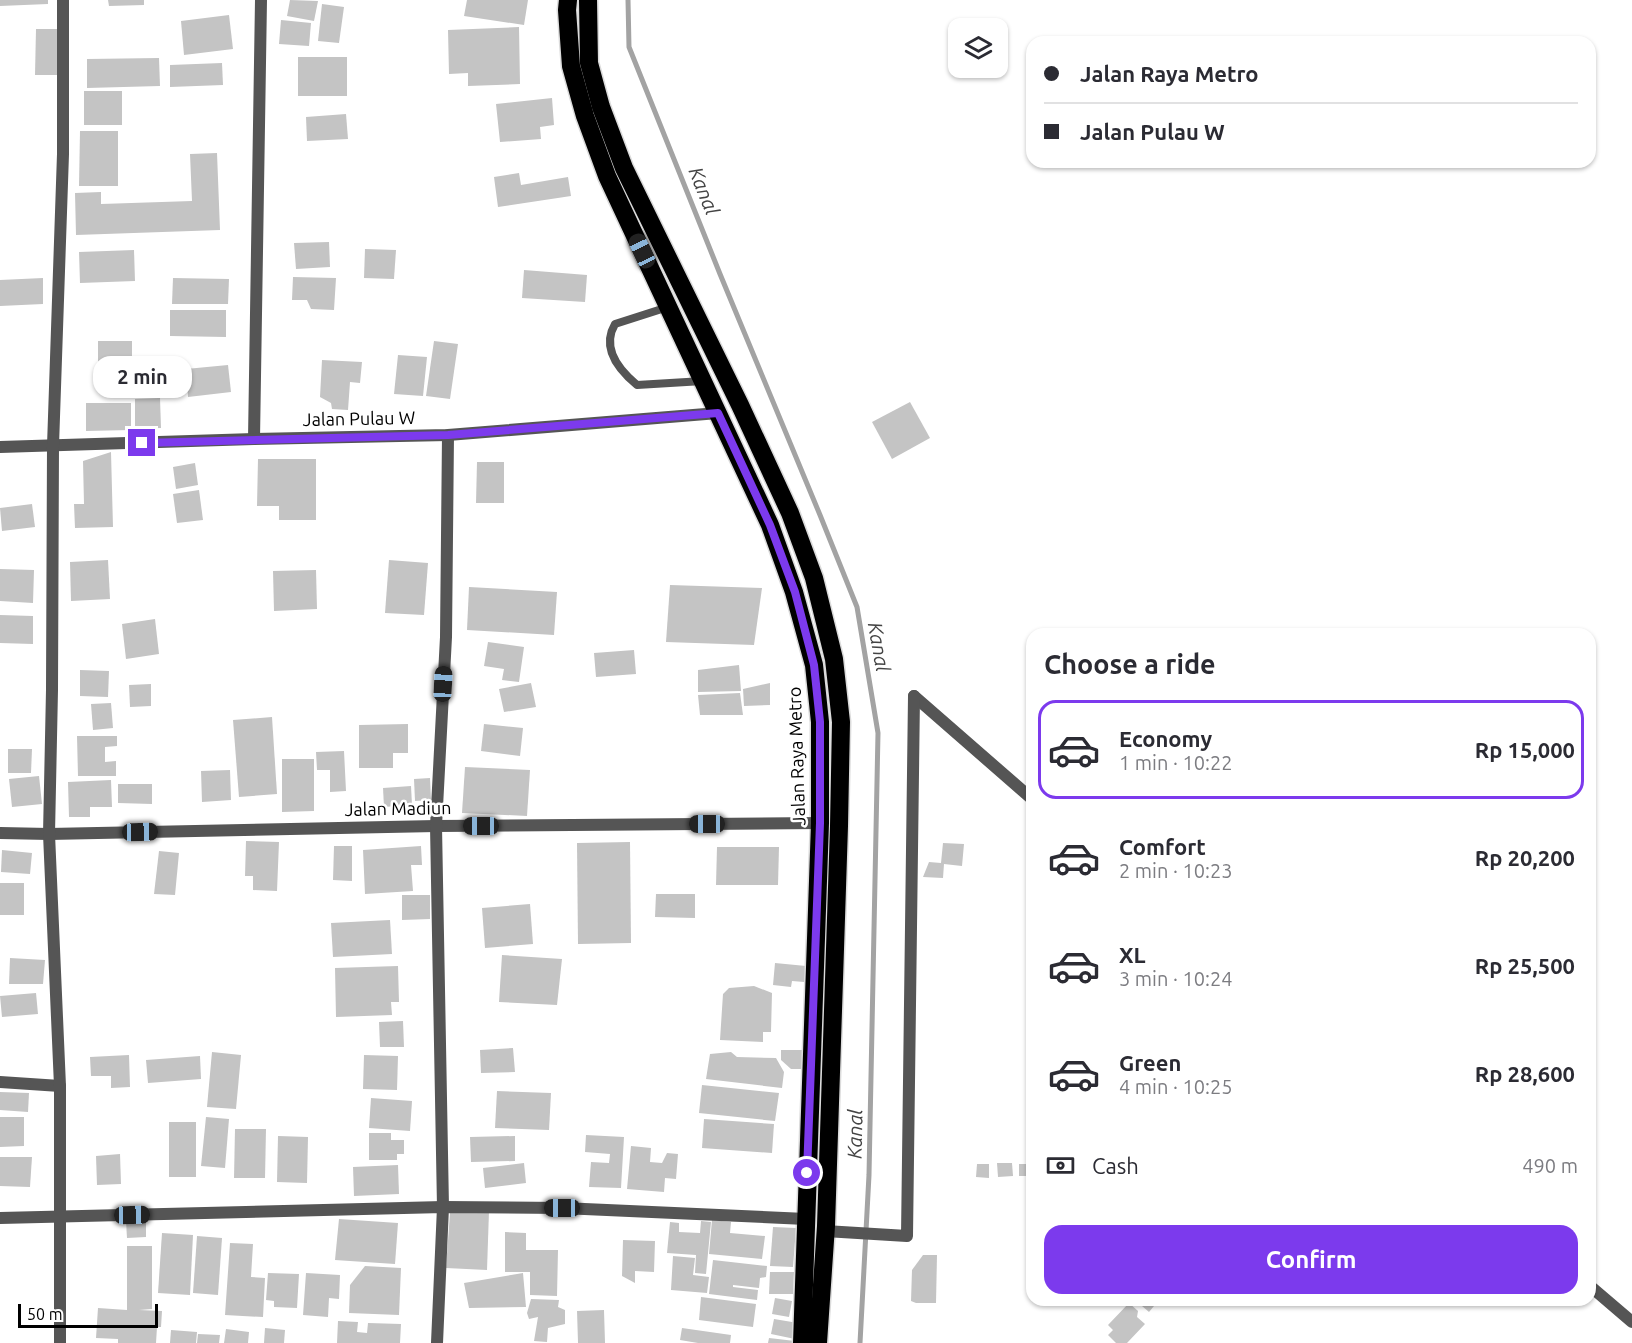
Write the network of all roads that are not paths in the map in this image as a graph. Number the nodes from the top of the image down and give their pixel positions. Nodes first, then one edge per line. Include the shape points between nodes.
1 (63, 0) edge
2 (261, 0) edge
3 (568, 0) edge
4 (588, 0) edge
5 (688, 299) junction
6 (668, 307) junction
7 (725, 374) junction
8 (703, 381) junction
9 (740, 405) junction
10 (718, 413) junction
11 (448, 435) junction
12 (254, 439) junction
13 (53, 446) junction
14 (0, 447) edge
15 (1026, 794) edge
16 (820, 823) junction
17 (436, 826) junction
18 (0, 833) edge
19 (49, 834) junction
20 (0, 1082) edge
21 (60, 1086) junction
22 (443, 1207) junction
23 (61, 1217) junction
24 (0, 1218) edge
25 (806, 1219) junction
26 (825, 1231) junction
27 (1596, 1291) edge
28 (1632, 1322) edge
29 (60, 1343) edge
30 (437, 1343) edge
31 (802, 1343) edge
32 (818, 1343) edge

1 - 13 street via 63,154
2 - 12 street
3 - 6 highway, Jalan Raya Metro via 571,66 585,116 607,176
4 - 5 highway via 589,63 601,107 624,168
5 - 6 highway
5 - 7 highway
6 - 8 highway, Jalan Raya Metro
6 - 8 lane via 615,324 609,340 616,364 637,385
7 - 8 highway
7 - 9 highway
8 - 10 highway, Jalan Raya Metro
9 - 10 highway
9 - 26 highway via 814,578 834,658 841,722
10 - 11 street, Jalan Pulau W
10 - 16 highway, Jalan Raya Metro via 770,525 795,592 814,665 820,722
11 - 12 street, Jalan Pulau W
11 - 17 street via 446,637
12 - 13 street, Jalan Pulau W
13 - 14 street, Jalan Pulau W
13 - 19 street
15 - 26 street via 914,696 907,1236
16 - 17 street, Jalan Madiun
16 - 25 highway, Jalan Raya Metro
17 - 19 street, Jalan Madiun
17 - 22 street
18 - 19 street, Jalan Madiun
19 - 21 street
20 - 21 street
21 - 23 street
22 - 23 street
22 - 25 street
22 - 30 street
23 - 24 street
23 - 29 street
25 - 31 highway, Jalan Raya Metro
26 - 32 highway
27 - 28 street

